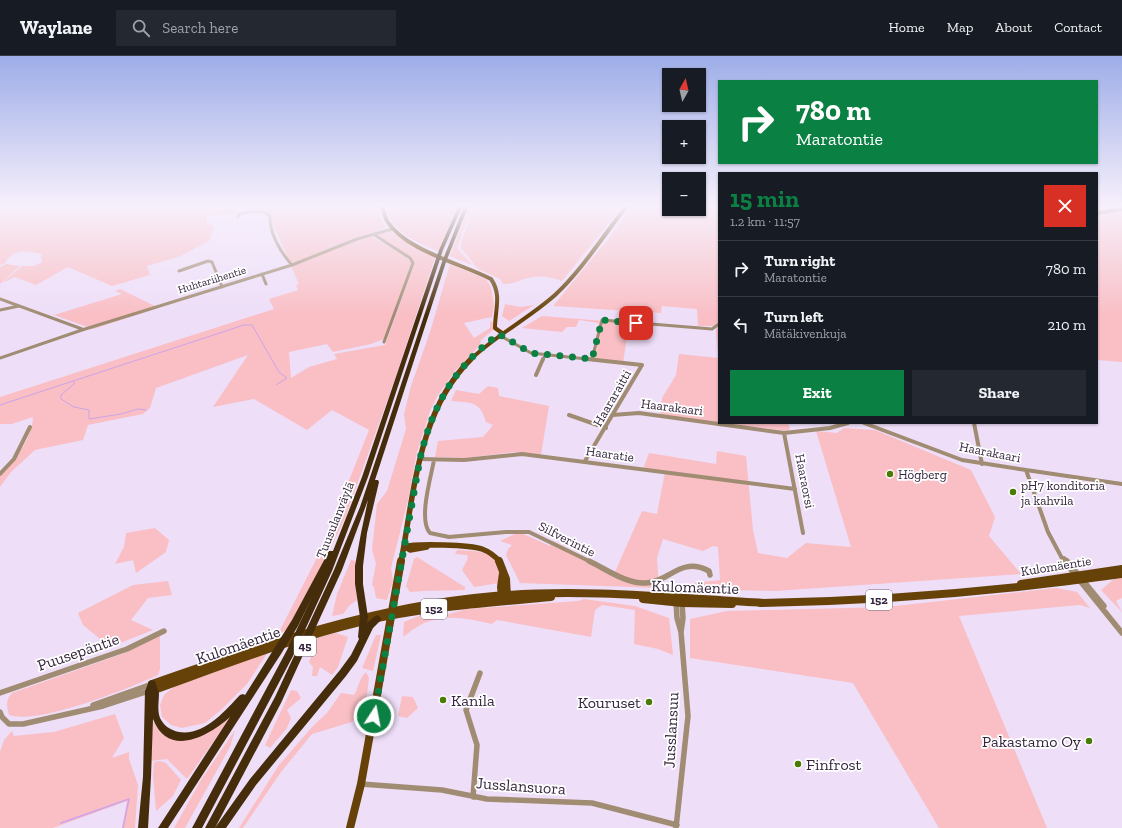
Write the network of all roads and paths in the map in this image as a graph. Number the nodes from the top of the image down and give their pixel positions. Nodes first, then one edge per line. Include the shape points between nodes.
1 (278, 243) edge
2 (346, 243) edge
3 (387, 243) edge
4 (412, 243) edge
5 (444, 243) edge
6 (451, 243) edge
7 (598, 243) edge
8 (441, 261) junction
9 (292, 264) junction
10 (179, 271) dead end
11 (262, 274) junction
12 (266, 284) dead end
13 (222, 287) junction
14 (0, 300) edge
15 (19, 306) junction
16 (0, 310) edge
17 (718, 325) edge
18 (82, 330) junction
19 (501, 334) junction
20 (384, 342) dead end
21 (545, 355) junction
22 (0, 358) edge
23 (592, 359) junction
24 (536, 375) dead end
25 (569, 415) dead end
26 (612, 415) junction
27 (718, 424) edge
28 (719, 424) edge
29 (844, 424) edge
30 (867, 424) edge
31 (974, 424) edge
32 (30, 427) dead end
33 (606, 428) junction
34 (784, 433) junction
35 (382, 455) junction
36 (420, 459) junction
37 (434, 460) junction
38 (585, 461) junction
39 (982, 464) junction
40 (1026, 470) junction
41 (0, 474) edge
42 (1122, 484) edge
43 (796, 489) junction
44 (347, 524) junction
45 (803, 533) dead end
46 (405, 547) junction
47 (1122, 569) edge
48 (1122, 574) edge
49 (710, 575) dead end
50 (1079, 577) junction
51 (504, 597) junction
52 (678, 601) junction
53 (364, 619) junction
54 (376, 619) junction
55 (333, 627) junction
56 (164, 631) dead end
57 (1122, 633) edge
58 (361, 641) junction
59 (480, 673) dead end
60 (261, 677) junction
61 (152, 688) junction
62 (0, 693) edge
63 (0, 712) edge
64 (361, 784) junction
65 (473, 797) junction
66 (676, 826) edge
67 (143, 828) edge
68 (163, 828) edge
69 (197, 828) edge
70 (210, 828) edge
71 (220, 828) edge
72 (350, 828) edge

1 - 9 street
2 - 9 street, Huhtariihentie
3 - 20 street via 410,258 413,263
4 - 19 main road via 491,279 499,294 495,321 496,329
5 - 8 highway, Tuusulanväylä / 45
6 - 8 highway, Tuusulanväylä / 45
7 - 19 main road via 555,295
8 - 35 highway, Tuusulanväylä / 45
8 - 44 highway, Tuusulanväylä / 45
9 - 11 street, Huhtariihentie
10 - 13 street via 212,262
11 - 12 street
11 - 13 street, Huhtariihentie
13 - 18 street, Huhtariihentie
14 - 15 street
15 - 16 street
15 - 18 street
17 - 23 street via 712,329 602,320
18 - 22 street, Huhtariihentie
19 - 21 street via 531,353
19 - 36 main road via 477,352 448,386 435,409
21 - 23 street
21 - 24 street
23 - 26 street, Haararaitti via 642,365
25 - 33 street
26 - 27 street, Haarakaari via 647,414
26 - 33 street, Haararaitti
28 - 34 street, Haarakaari
29 - 34 street, Haarakaari
30 - 39 street, Haarakaari via 962,460
31 - 39 street
32 - 41 street via 14,459
33 - 38 street, Haararaitti
34 - 43 street, Haaraorsi
35 - 53 highway via 359,566
35 - 70 highway, Tuusulanväylä / 45 via 356,528 301,654
36 - 37 street, Haaratie
36 - 46 main road
37 - 38 street, Haaratie via 464,460 516,454
37 - 49 street, Silfverintie via 424,518 429,532 438,536 490,534 511,530 529,532 630,582 653,582 684,566 702,567 709,571
38 - 43 street, Haaratie
39 - 40 street, Haarakaari
40 - 42 street
40 - 50 street, Haarakaari via 1048,532 1061,555
43 - 45 street, Haaraorsi
44 - 60 highway via 295,623
44 - 69 highway, Tuusulanväylä / 45 via 290,653
46 - 51 main road via 410,550 432,546 481,548 494,556 504,570
46 - 64 main road
47 - 50 main road, Kulomäentie / 152
48 - 50 main road, Kulomäentie / 152
50 - 52 main road, Kulomäentie / 152 via 1042,585 866,601 717,605
50 - 57 street, Haarakaari
51 - 52 main road, Kulomäentie / 152 via 576,594
51 - 53 main road, Kulomäentie / 152 via 446,602
51 - 54 main road, Kulomäentie / 152
52 - 66 street, Jusslansuu via 677,618 681,632 688,716
53 - 54 main road, Kulomäentie / 152
53 - 55 main road, Kulomäentie / 152
53 - 58 highway
54 - 58 highway
55 - 61 main road, Kulomäentie / 152
55 - 61 main road, Kulomäentie / 152 via 270,643
56 - 62 street, Puusepäntie via 117,653
58 - 71 highway via 354,658 343,673 257,776
59 - 65 street via 466,710 477,745
60 - 61 highway via 220,722 198,734 184,736 170,734 160,726 155,715
60 - 68 highway
61 - 63 street via 103,706 23,724 9,724
61 - 67 highway
64 - 65 street, Jusslansuora via 442,790
64 - 72 main road
65 - 66 street, Jusslansuora via 592,803

